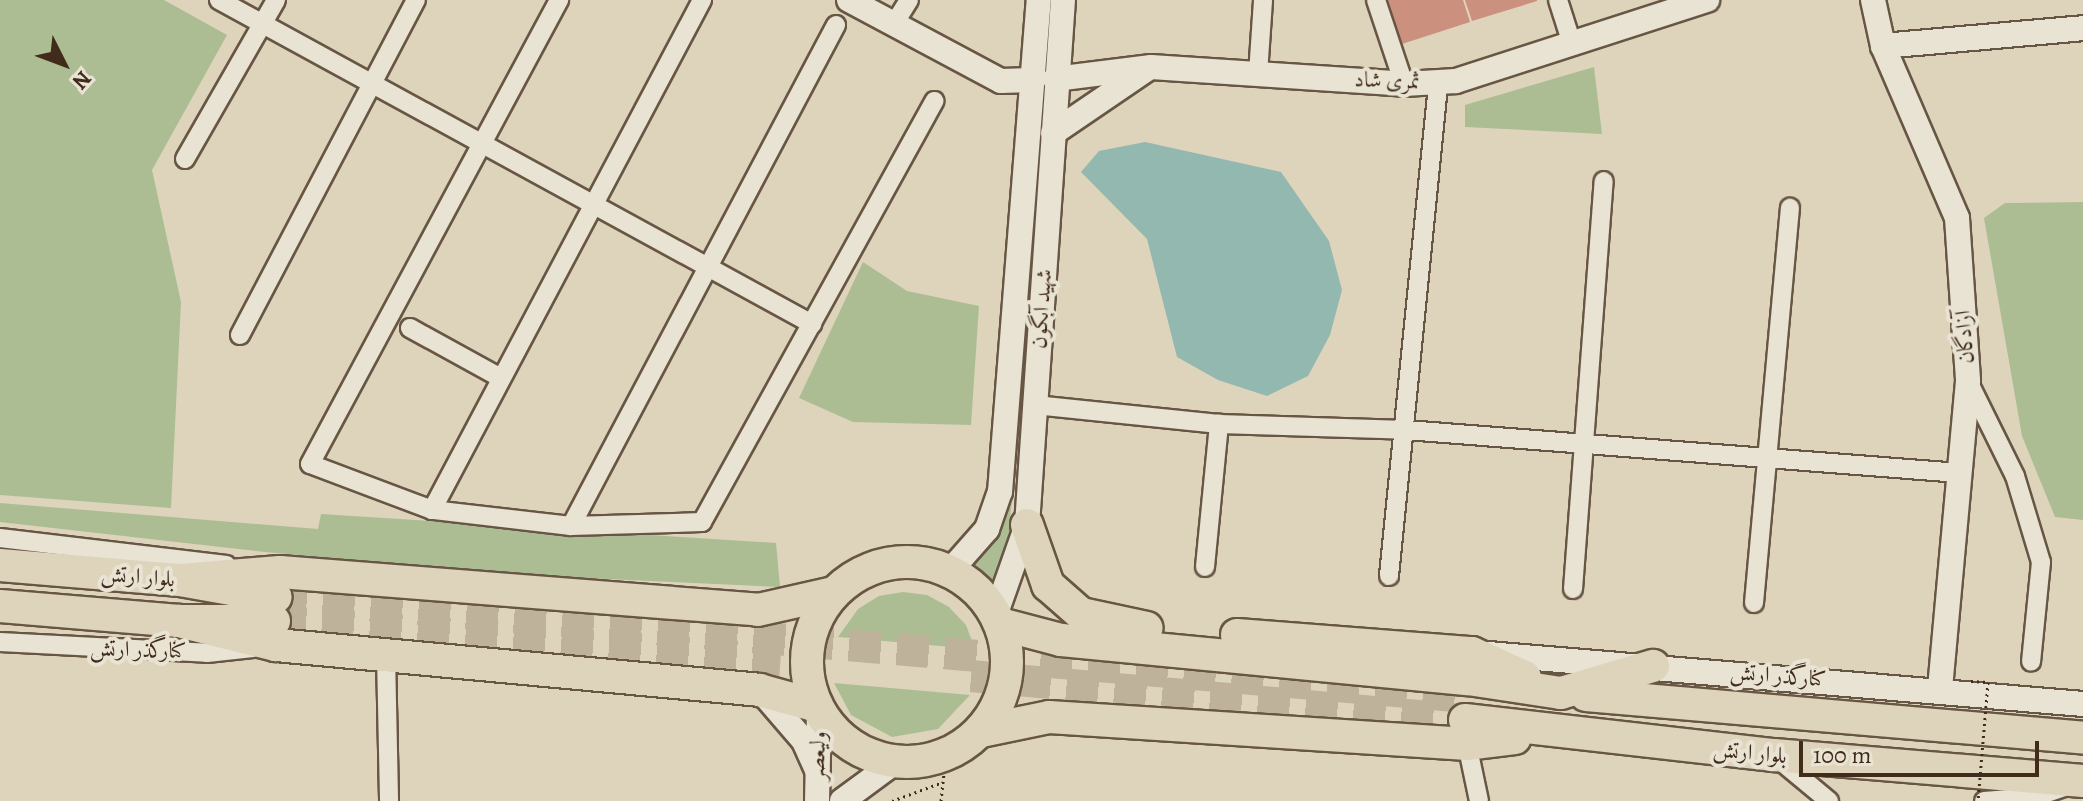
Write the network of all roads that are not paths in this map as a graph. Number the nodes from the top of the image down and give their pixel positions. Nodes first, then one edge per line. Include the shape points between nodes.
1 (219, 0) edge
2 (276, 0) edge
3 (416, 0) edge
4 (559, 0) edge
5 (702, 0) edge
6 (849, 0) edge
7 (909, 0) edge
8 (1039, 0) edge
9 (1063, 0) edge
10 (1263, 0) edge
11 (1376, 0) edge
12 (1558, 0) edge
13 (1707, 0) edge
14 (1873, 0) edge
15 (263, 24) junction
16 (894, 24) junction
17 (836, 25) dead end
18 (2083, 28) edge
19 (1572, 44) junction
20 (1883, 46) junction
21 (1151, 67) junction
22 (1258, 74) junction
23 (1043, 80) junction
24 (1438, 82) junction
25 (373, 84) junction
26 (1404, 84) junction
27 (934, 101) dead end
28 (1053, 133) junction
29 (484, 144) junction
30 (185, 159) dead end
31 (1604, 181) dead end
32 (591, 204) junction
33 (1790, 208) dead end
34 (704, 267) junction
35 (1017, 274) junction
36 (1044, 275) junction
37 (812, 324) junction
38 (410, 328) dead end
39 (240, 335) dead end
40 (501, 378) junction
41 (1968, 381) junction
42 (1035, 405) junction
43 (1219, 424) junction
44 (1406, 430) junction
45 (1585, 444) junction
46 (1766, 458) junction
47 (1960, 473) junction
48 (432, 510) junction
49 (1027, 525) junction
50 (571, 526) junction
51 (0, 538) edge
52 (0, 565) edge
53 (1205, 567) dead end
54 (950, 571) junction
55 (1389, 576) dead end
56 (1573, 589) dead end
57 (834, 593) junction
58 (1754, 603) dead end
59 (0, 606) edge
60 (276, 609) junction
61 (998, 619) junction
62 (0, 642) edge
63 (1472, 653) junction
64 (386, 655) junction
65 (2031, 662) dead end
66 (1653, 666) junction
67 (1940, 689) junction
68 (759, 690) junction
69 (1561, 693) junction
70 (2083, 704) edge
71 (818, 708) junction
72 (1466, 720) junction
73 (981, 731) junction
74 (2083, 738) edge
75 (1774, 755) junction
76 (895, 762) junction
77 (817, 770) junction
78 (2083, 781) edge
79 (389, 801) edge
80 (817, 801) edge
81 (842, 801) edge
82 (1479, 801) edge
83 (1829, 801) edge
84 (1981, 801) edge

1 - 15 street
2 - 15 street
3 - 25 street
4 - 29 street
5 - 32 street
6 - 16 street, ثمری شاد
7 - 16 street
8 - 23 street, شهید آبگون
9 - 23 street, شهید آبگون
10 - 22 street
11 - 26 street
12 - 19 street
13 - 19 street, ثمری شاد
14 - 20 street, آزادگان
15 - 25 street
15 - 30 street
16 - 23 street, ثمری شاد via 1001,81
17 - 34 street
18 - 20 street
19 - 24 street, ثمری شاد
20 - 41 street, آزادگان via 1957,218
21 - 22 street, ثمری شاد
21 - 23 street, ثمری شاد
21 - 28 street
22 - 26 street, ثمری شاد
23 - 28 street, شهید آبگون
23 - 35 street, شهید آبگون
24 - 26 street, ثمری شاد
24 - 44 street
25 - 29 street
25 - 39 street
27 - 37 street
28 - 36 street, شهید آبگون
29 - 32 street
29 - 48 street via 310,464
31 - 45 street
32 - 34 street
32 - 40 street
33 - 46 street
34 - 37 street
34 - 50 street
35 - 36 street
35 - 54 street, شهید آبگون via 1000,492 987,529
36 - 42 street, شهید آبگون
37 - 50 street via 702,522
38 - 40 street
40 - 48 street
41 - 47 street, آزادگان
41 - 65 street via 2015,476 2041,562
42 - 43 street
42 - 49 street, شهید آبگون
43 - 44 street
43 - 53 street
44 - 45 street
44 - 55 street
45 - 46 street
45 - 56 street
46 - 47 street
46 - 58 street
47 - 67 street, آزادگان
48 - 50 street
49 - 61 street, شهید آبگون
49 - 63 highway via 1048,585 1081,614 1121,626
51 - 60 street
52 - 60 highway, بلوار ارتش via 180,580
54 - 57 highway via 920,562 889,563 859,574
54 - 61 highway via 977,588
57 - 60 highway via 758,610
57 - 71 highway via 807,650
59 - 60 highway, بلوار ارتش via 179,621
60 - 62 street, کنارگذر ارتش via 207,653
60 - 64 highway
61 - 69 highway via 1061,640 1468,679
61 - 73 highway via 1008,674 998,705
63 - 66 street, کنارگذر ارتش
63 - 69 highway
64 - 68 highway
64 - 79 street
66 - 67 street, کنارگذر ارتش
66 - 69 highway
67 - 70 street, کنارگذر ارتش
68 - 71 highway
68 - 77 street via 804,741
69 - 72 highway, بلوار ارتش
69 - 74 highway, بلوار ارتش
71 - 76 highway via 838,736 864,754
71 - 77 street, ولیعصر
72 - 73 highway via 1049,717
72 - 75 highway, بلوار ارتش
72 - 82 street
73 - 76 highway via 944,768
75 - 78 highway, بلوار ارتش
75 - 83 street
76 - 81 street
77 - 80 street, ولیعصر
78 - 84 street via 2035,797

